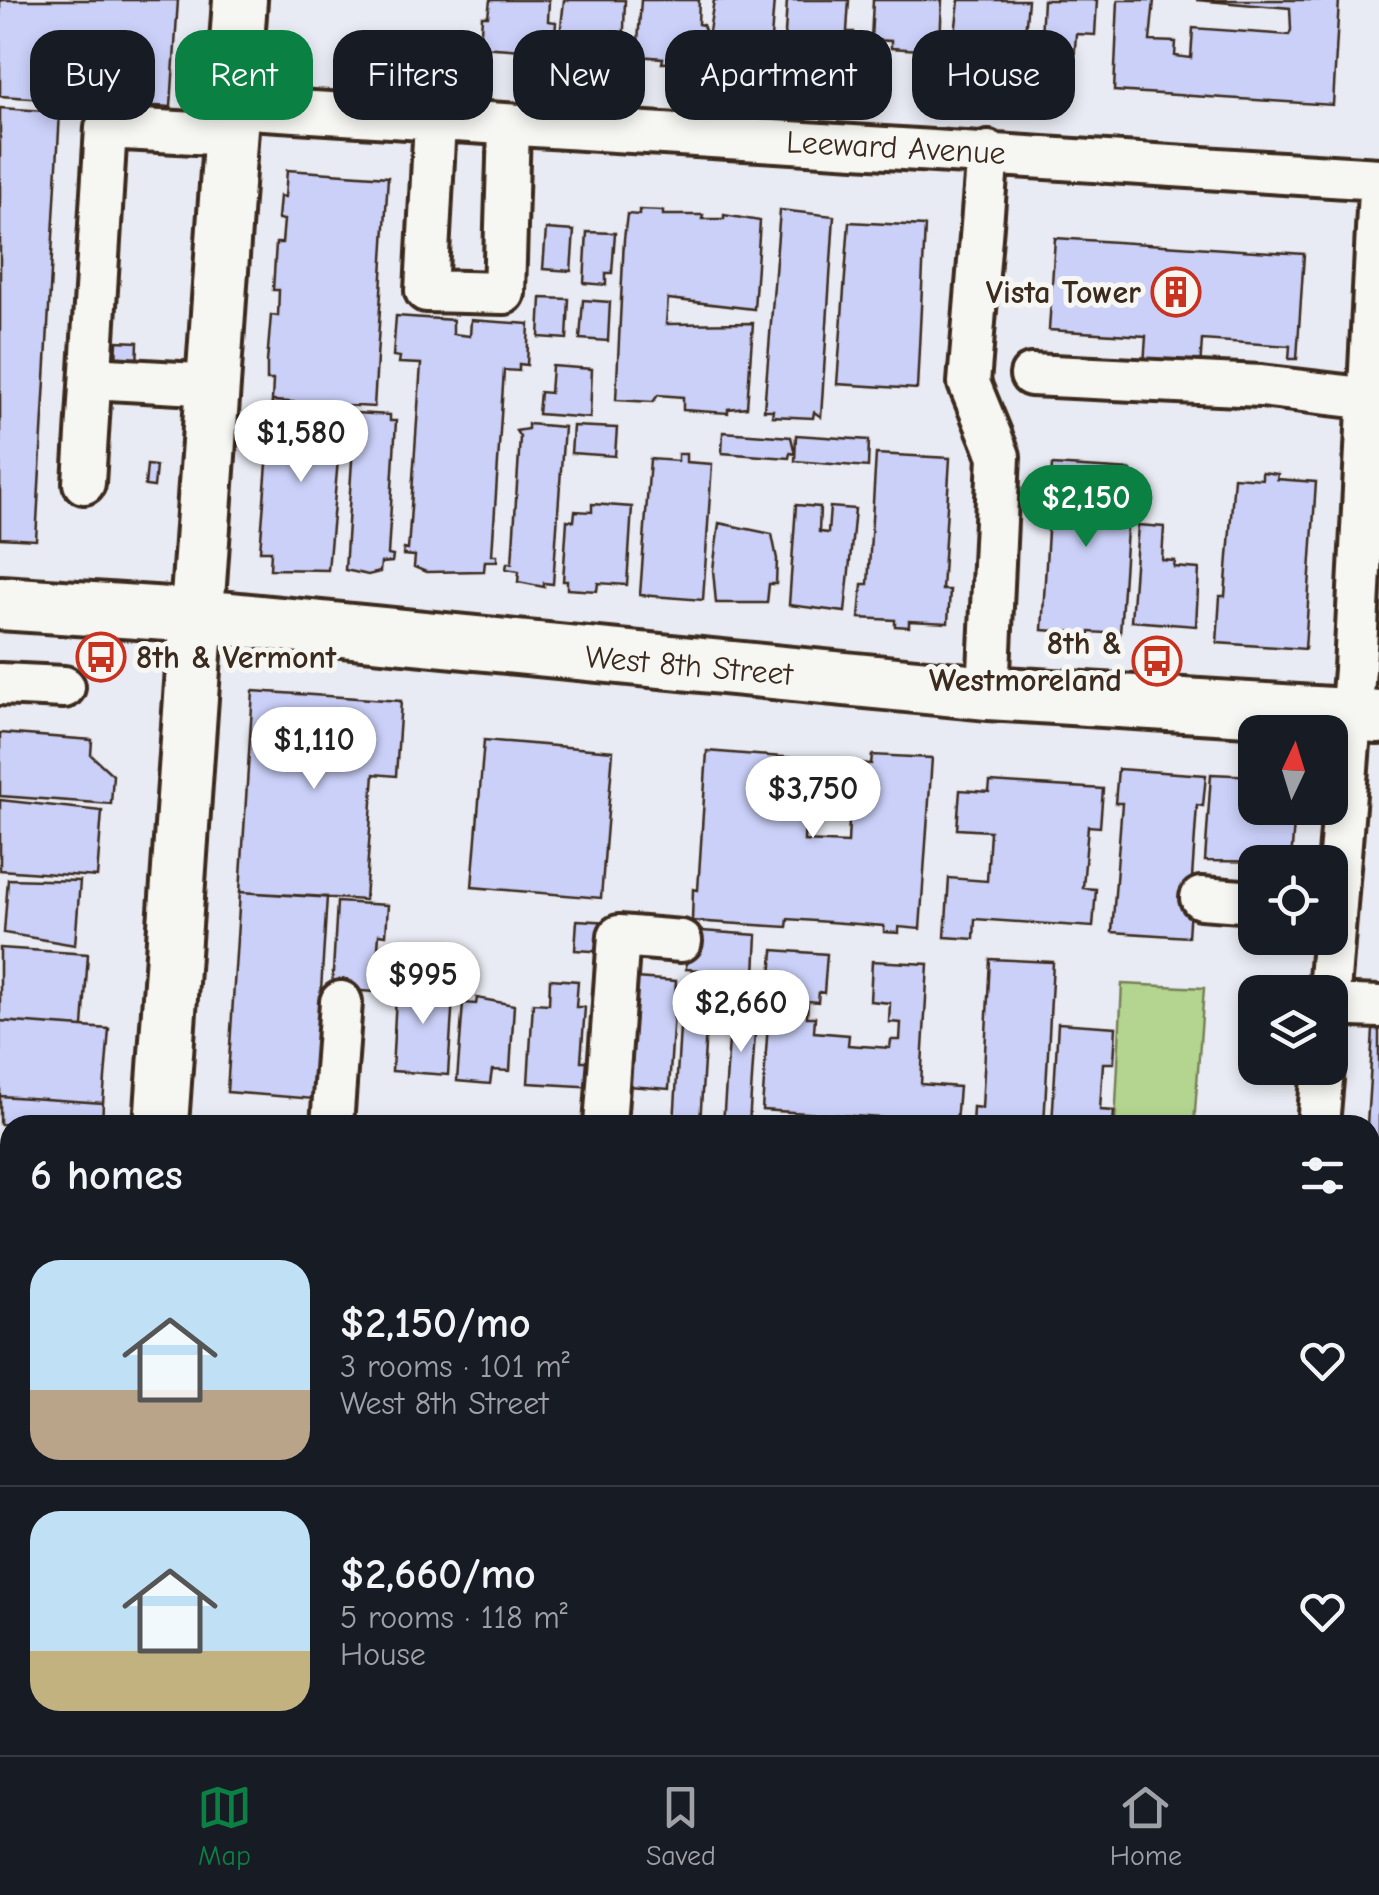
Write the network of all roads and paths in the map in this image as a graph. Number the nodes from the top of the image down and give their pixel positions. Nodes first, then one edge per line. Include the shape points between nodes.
1 (240, 0) edge
2 (232, 121) junction
3 (435, 122) junction
4 (509, 127) junction
5 (988, 152) junction
6 (1379, 179) edge
7 (1379, 190) edge
8 (1031, 375) dead end
9 (90, 378) junction
10 (215, 385) junction
11 (1372, 398) junction
12 (84, 483) dead end
13 (0, 604) edge
14 (200, 616) junction
15 (0, 684) edge
16 (64, 687) dead end
17 (988, 692) junction
18 (1365, 716) edge
19 (1343, 845) edge
20 (1202, 898) dead end
21 (1238, 901) edge
22 (681, 941) dead end
23 (341, 1002) dead end
24 (1348, 1006) edge
25 (1379, 1007) edge
26 (1322, 1085) edge
27 (162, 1115) edge
28 (333, 1115) edge
29 (606, 1115) edge
30 (1319, 1115) edge

1 - 2 main road
2 - 3 street, Leeward Avenue
2 - 9 street, Leeward Avenue via 106,128
2 - 10 main road
3 - 4 street, Leeward Avenue
3 - 4 street via 426,290 504,293
4 - 5 street, Leeward Avenue
5 - 6 street, Leeward Avenue
5 - 17 street via 969,383 999,456
7 - 11 street
8 - 11 street
9 - 10 street
9 - 12 street
10 - 14 main road
11 - 18 street
13 - 14 main road, West 8th Street
14 - 17 main road, West 8th Street
14 - 27 main road
15 - 16 street
17 - 18 main road, West 8th Street
18 - 19 street
20 - 21 street
22 - 29 street via 620,936
23 - 28 street
24 - 25 street
26 - 30 street

